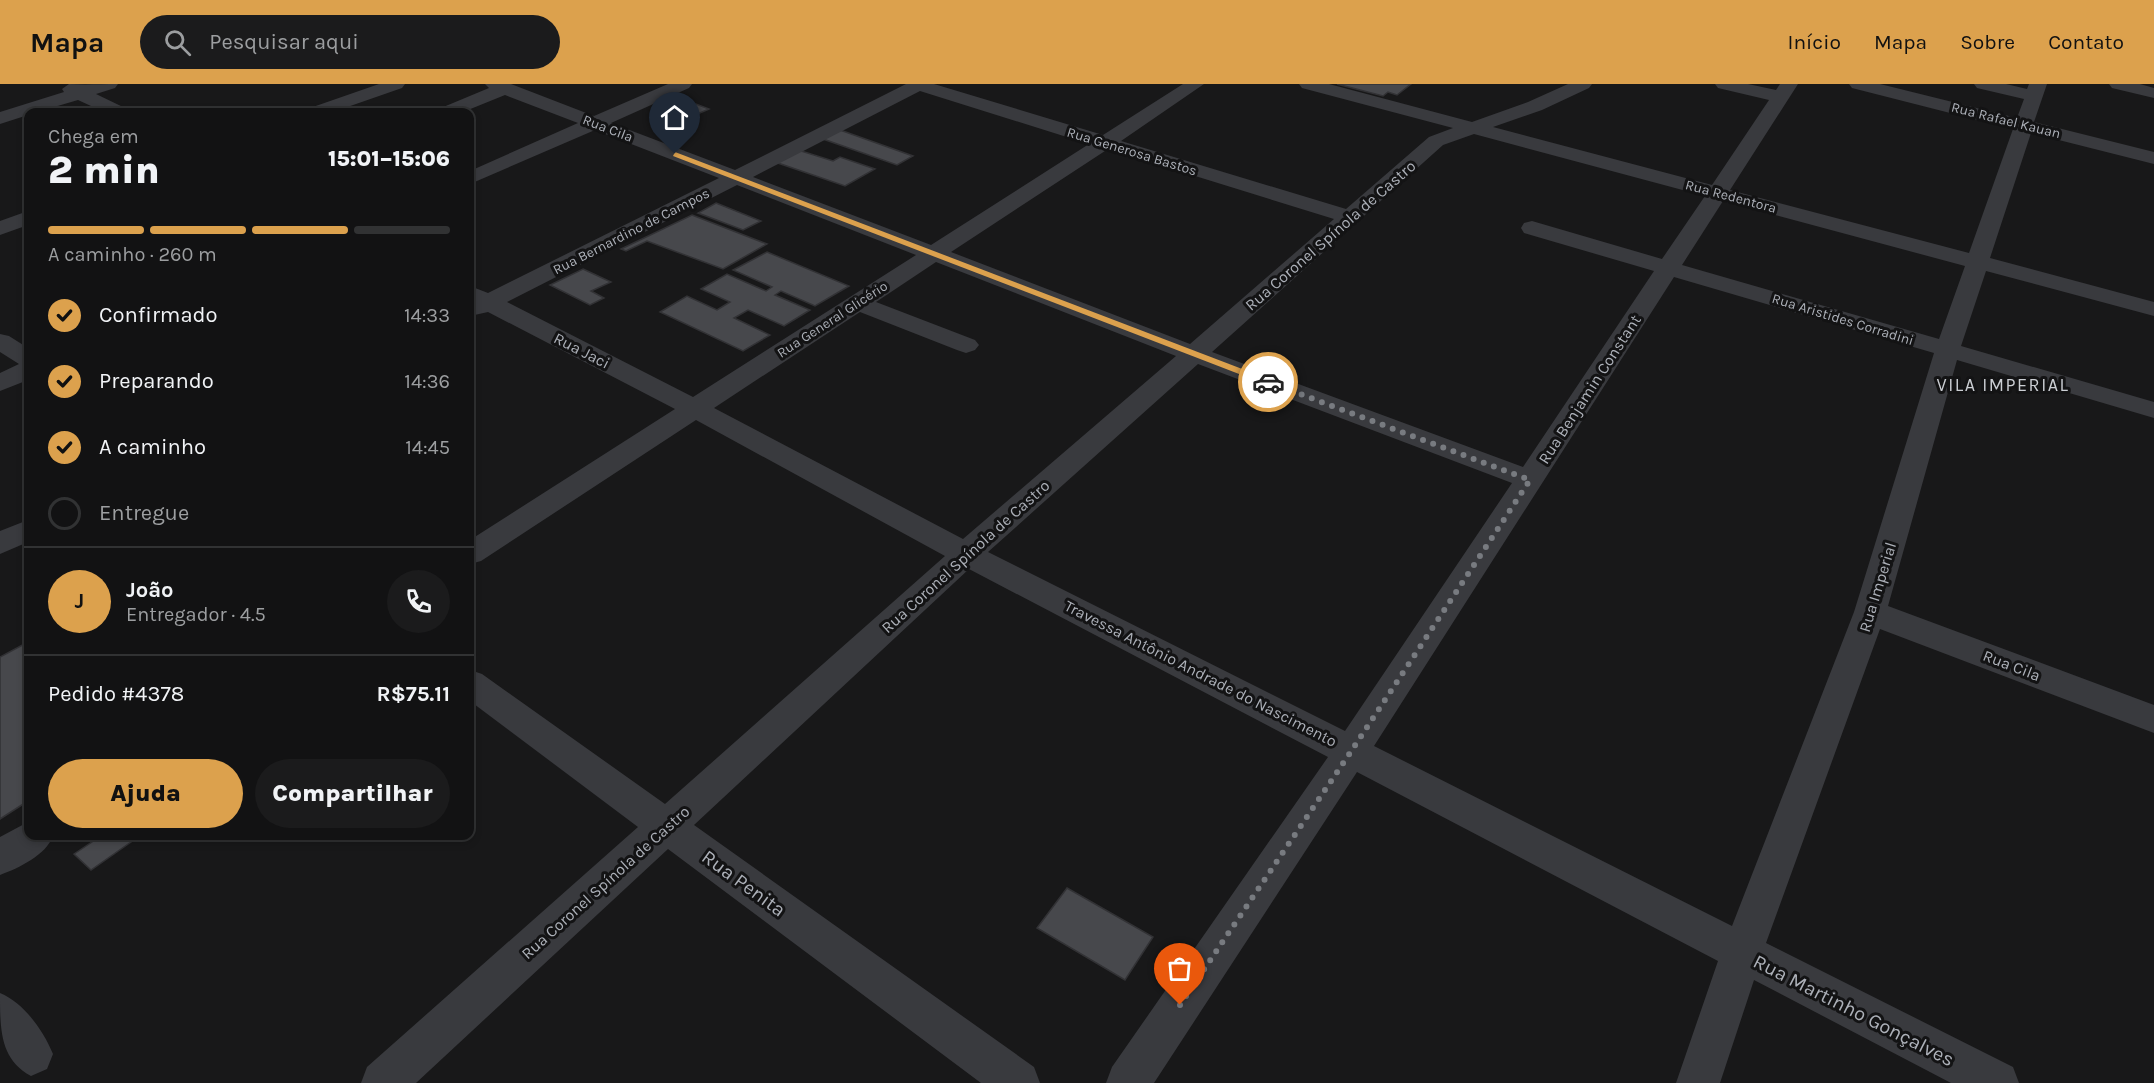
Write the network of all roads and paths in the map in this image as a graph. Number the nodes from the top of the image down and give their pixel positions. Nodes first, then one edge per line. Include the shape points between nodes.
1 (62, 84) edge
2 (110, 84) edge
3 (396, 84) edge
4 (683, 84) edge
5 (918, 84) edge
6 (1195, 84) edge
7 (1308, 84) edge
8 (1724, 84) edge
9 (1858, 84) edge
10 (1983, 84) edge
11 (2118, 84) edge
12 (499, 86) edge
13 (1567, 87) edge
14 (1785, 90) edge
15 (81, 93) junction
16 (2154, 93) edge
17 (2032, 101) edge
18 (32, 108) edge
19 (110, 108) edge
20 (328, 108) edge
21 (456, 108) edge
22 (24, 111) edge
23 (0, 118) edge
24 (592, 123) junction
25 (1469, 128) junction
26 (1105, 142) junction
27 (2154, 158) edge
28 (474, 176) edge
29 (737, 178) junction
30 (1717, 192) junction
31 (1349, 217) junction
32 (24, 219) edge
33 (0, 228) edge
34 (1532, 228) dead end
35 (933, 254) junction
36 (1977, 261) junction
37 (1669, 267) junction
38 (476, 302) edge
39 (857, 303) junction
40 (2154, 309) edge
41 (0, 341) edge
42 (966, 345) dead end
43 (1947, 351) junction
44 (1194, 354) junction
45 (24, 356) edge
46 (24, 372) edge
47 (0, 382) edge
48 (694, 408) junction
49 (2154, 410) edge
50 (1530, 480) junction
51 (24, 532) edge
52 (0, 544) edge
53 (474, 551) edge
54 (966, 554) junction
55 (1870, 612) junction
56 (474, 686) edge
57 (2154, 718) edge
58 (1352, 750) junction
59 (667, 826) junction
60 (28, 840) edge
61 (0, 858) edge
62 (1742, 953) junction
63 (0, 1014) edge
64 (32, 1054) dead end
65 (383, 1083) edge
66 (1018, 1083) edge
67 (1128, 1083) edge
68 (1698, 1083) edge
69 (1997, 1083) edge

1 - 15 street
2 - 15 street
3 - 20 street
4 - 24 street
5 - 26 street, Rua Generosa Bastos
5 - 29 street, Rua Bernardino de Campos
6 - 26 street, Rua General Glicério
7 - 25 street, Rua Redentora
8 - 14 street
9 - 17 street, Rua Rafael Kauan
10 - 17 street
11 - 16 street
12 - 21 street
12 - 24 street, Rua Cila
13 - 25 street, Rua Coronel Spínola de Castro via 1535,106
14 - 30 street, Rua Benjamin Constant
15 - 18 street
15 - 19 street
17 - 27 street, Rua Rafael Kauan
17 - 36 street, Rua Imperial
22 - 23 street
24 - 28 street
24 - 29 street, Rua Cila
25 - 30 street, Rua Redentora
25 - 31 street, Rua Coronel Spínola de Castro via 1436,141
26 - 31 street, Rua Generosa Bastos
26 - 35 street, Rua General Glicério
29 - 35 street, Rua Cila
29 - 38 street, Rua Bernardino de Campos
30 - 36 street, Rua Redentora
30 - 37 street, Rua Benjamin Constant
31 - 44 street, Rua Coronel Spínola de Castro
32 - 33 street
34 - 37 street, Rua Aristides Corradini
35 - 39 street, Rua General Glicério
35 - 44 street, Rua Cila
36 - 40 street, Rua Redentora
36 - 43 street, Rua Imperial
37 - 43 street, Rua Aristides Corradini
37 - 50 street, Rua Benjamin Constant
38 - 48 street, Rua Jaci
39 - 42 street
39 - 48 street, Rua General Glicério
41 - 45 street
43 - 49 street, Rua Aristides Corradini
43 - 55 street, Rua Imperial
44 - 50 street, Rua Cila
44 - 54 street, Rua Coronel Spínola de Castro
46 - 47 street
48 - 53 street, Rua General Glicério
48 - 54 street, Travessa Antônio Andrade do Nascimento
50 - 58 street, Rua Benjamin Constant
51 - 52 street
54 - 58 street, Travessa Antônio Andrade do Nascimento
54 - 59 street, Rua Coronel Spínola de Castro
55 - 57 street, Rua Cila
55 - 62 street, Rua Imperial
56 - 59 street, Rua Penita
58 - 62 street, Travessa Antônio Andrade do Nascimento
58 - 67 street, Rua Benjamin Constant
59 - 65 street, Rua Coronel Spínola de Castro
59 - 66 street, Rua Penita
60 - 61 street
62 - 68 street, Rua Imperial
62 - 69 street, Rua Martinho Gonçalves
63 - 64 street

